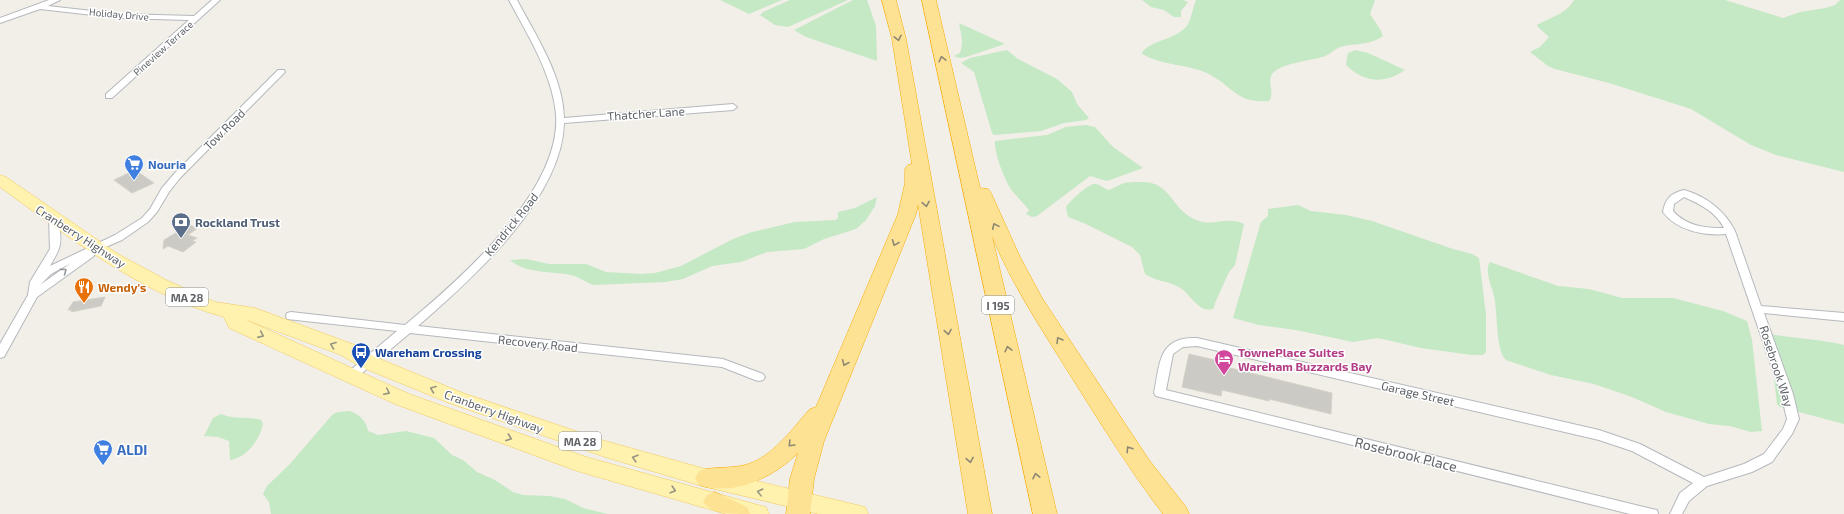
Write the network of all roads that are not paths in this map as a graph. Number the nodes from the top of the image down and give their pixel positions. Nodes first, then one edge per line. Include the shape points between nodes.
1 (56, 0) edge
2 (216, 0) edge
3 (513, 0) edge
4 (889, 0) edge
5 (929, 0) edge
6 (42, 7) junction
7 (196, 18) junction
8 (0, 21) edge
9 (280, 72) dead end
10 (109, 96) dead end
11 (733, 107) dead end
12 (560, 121) junction
13 (958, 125) junction
14 (915, 138) junction
15 (0, 180) edge
16 (54, 219) junction
17 (1730, 231) junction
18 (96, 248) junction
19 (36, 282) junction
20 (33, 295) junction
21 (1757, 309) junction
22 (232, 314) junction
23 (291, 316) dead end
24 (1844, 316) edge
25 (408, 329) junction
26 (0, 354) edge
27 (368, 362) junction
28 (352, 376) junction
29 (759, 377) dead end
30 (1160, 393) joint
31 (827, 405) junction
32 (1141, 467) junction
33 (707, 478) junction
34 (1702, 482) junction
35 (715, 502) junction
36 (798, 507) edge
37 (738, 514) edge
38 (758, 514) edge
39 (858, 514) edge
40 (980, 514) edge
41 (1045, 514) edge
42 (1177, 514) edge
43 (1191, 514) edge
44 (1652, 514) edge
45 (1676, 514) edge

1 - 6 street
2 - 7 street, Pineview Terrace
3 - 12 street, Kendrick Road via 555,87
4 -> 14 highway via 899,39
13 -> 5 highway, I 195
6 - 7 street, Holiday Drive via 132,17
6 - 8 street
7 - 10 street, Pineview Terrace
9 - 18 street, Tow Road via 177,176 150,216
11 - 12 street, Thatcher Lane
12 - 25 street, Kendrick Road via 550,164 535,196 489,252
32 -> 13 highway via 1021,279 987,207
41 -> 13 highway, I 195
14 -> 31 highway via 914,183 907,214
14 -> 40 highway
15 - 16 main road, Cranberry Highway / MA 28
16 - 18 main road, Cranberry Highway / MA 28
16 - 19 street via 56,245
17 - 17 street, Rosebrook Way via 1717,211 1684,193 1671,200 1667,208 1671,216 1679,222 1713,231
17 - 21 street, Rosebrook Way
18 - 19 street via 58,264
20 -> 18 street
18 - 22 main road, Cranberry Highway / MA 28 via 170,289
19 - 20 street
20 - 26 street
21 - 24 street
21 - 34 street, Rosebrook Way via 1794,419 1768,458 1748,468
27 -> 22 main road, Cranberry Highway / MA 28 via 348,350 249,313
22 -> 28 main road, Cranberry Highway / MA 28 via 235,324
23 - 25 street, Recovery Road
25 - 27 street, Kendrick Road
25 - 29 street, Recovery Road via 723,363
27 - 28 street, Kendrick Road
33 -> 27 main road, Cranberry Highway / MA 28 via 528,424
28 -> 35 main road, Cranberry Highway / MA 28 via 402,399 584,466
30 - 34 street, Garage Street via 1170,350 1181,343 1197,342 1612,438 1641,449
30 - 44 street, Rosebrook Place
31 -> 33 highway via 790,446 761,469 736,476
31 - 36 highway via 802,478
32 - 42 highway
32 - 43 highway
36 -> 33 main road, Cranberry Highway / MA 28
34 - 45 street, Rosebrook Way via 1684,497
35 - 37 highway
35 - 38 main road, Cranberry Highway / MA 28
36 - 39 main road, Cranberry Highway / MA 28

